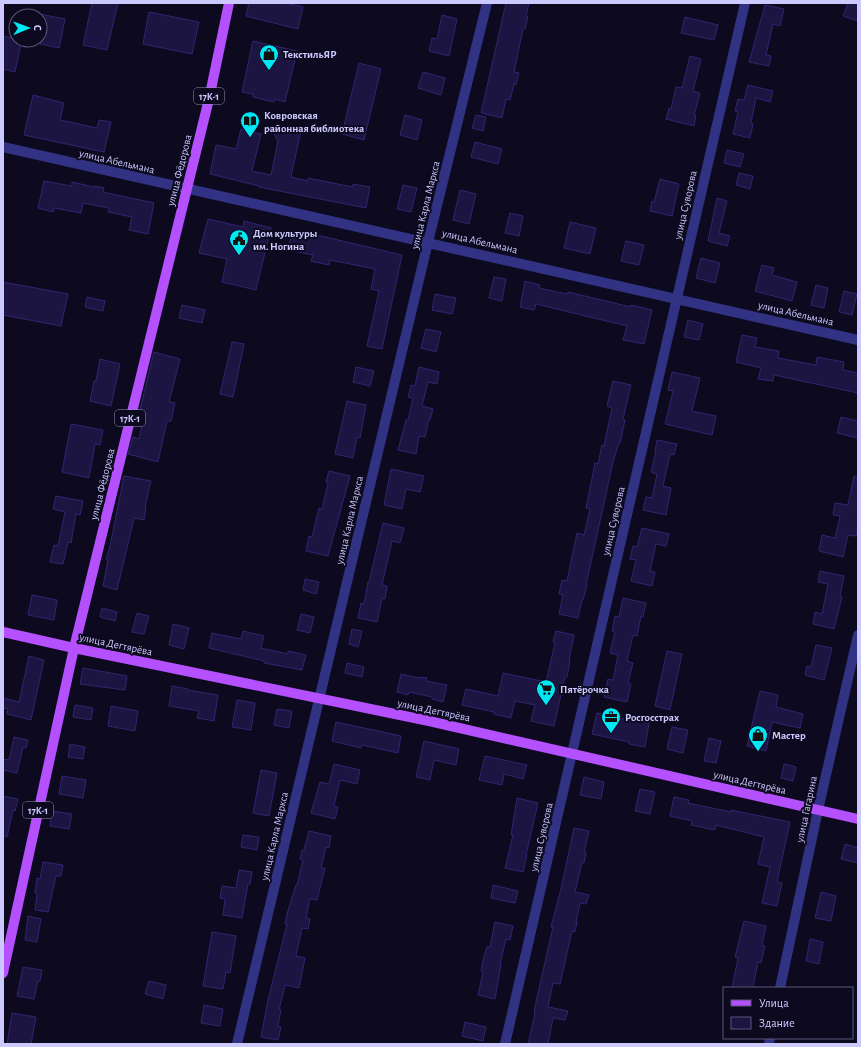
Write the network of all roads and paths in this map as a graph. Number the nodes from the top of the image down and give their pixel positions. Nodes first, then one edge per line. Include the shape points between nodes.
1 (229, 3) edge
2 (487, 3) edge
3 (745, 3) edge
4 (3, 147) edge
5 (187, 189) junction
6 (428, 242) junction
7 (676, 298) junction
8 (858, 340) edge
9 (3, 632) edge
10 (858, 635) edge
11 (74, 648) junction
12 (319, 698) junction
13 (573, 753) junction
14 (818, 810) junction
15 (858, 819) edge
16 (3, 973) edge
17 (780, 987) edge
18 (237, 1044) edge
19 (505, 1044) edge

1 - 5 main road, улица Фёдорова / 17К-1
2 - 6 street, улица Карла Маркса
3 - 7 street, улица Суворова
4 - 5 street, улица Абельмана
5 - 6 street, улица Абельмана
5 - 11 main road, улица Фёдорова / 17К-1
6 - 7 street, улица Абельмана
6 - 12 street, улица Карла Маркса
7 - 8 street, улица Абельмана
7 - 13 street, улица Суворова
9 - 11 main road, улица Дегтярёва
10 - 14 street, улица Гагарина
11 - 12 main road, улица Дегтярёва
11 - 16 main road, улица Фёдорова / 17К-1
12 - 13 main road, улица Дегтярёва
12 - 18 street, улица Карла Маркса
13 - 14 main road, улица Дегтярёва
13 - 19 street, улица Суворова
14 - 15 main road, улица Дегтярёва
14 - 17 street, улица Гагарина

